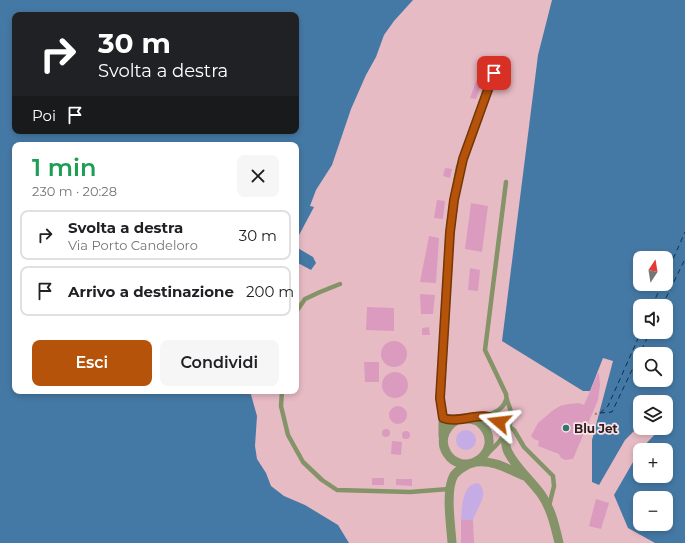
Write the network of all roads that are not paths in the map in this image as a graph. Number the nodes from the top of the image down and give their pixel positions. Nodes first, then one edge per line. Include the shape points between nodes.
1 (494, 73) dead end
2 (506, 182) dead end
3 (340, 284) dead end
4 (299, 308) edge
5 (282, 394) edge
6 (506, 400) junction
7 (481, 416) junction
8 (443, 418) junction
9 (460, 419) junction
10 (507, 429) junction
11 (443, 436) junction
12 (476, 461) junction
13 (527, 478) junction
14 (449, 490) junction
15 (548, 508) junction
16 (452, 543) edge
17 (559, 543) edge

1 - 8 street via 460,168 454,200 440,398
2 - 6 lane via 485,350 506,394
3 - 4 lane via 305,299
5 - 14 lane via 281,406 288,435 303,462 337,490
6 - 7 lane via 499,410
6 - 10 lane via 511,414
7 - 9 street
7 - 10 street via 494,418
8 - 9 street
8 - 11 street
9 - 11 street via 451,424
9 - 12 street via 478,422 488,434 487,450
10 - 12 lane via 499,443
10 - 13 street via 506,448
10 - 15 lane via 517,434 524,447 553,476 554,486
11 - 12 street via 445,450 454,461 461,464
12 - 13 street via 491,462
12 - 14 street via 455,474
13 - 15 street via 542,495
14 - 16 street
15 - 17 street

